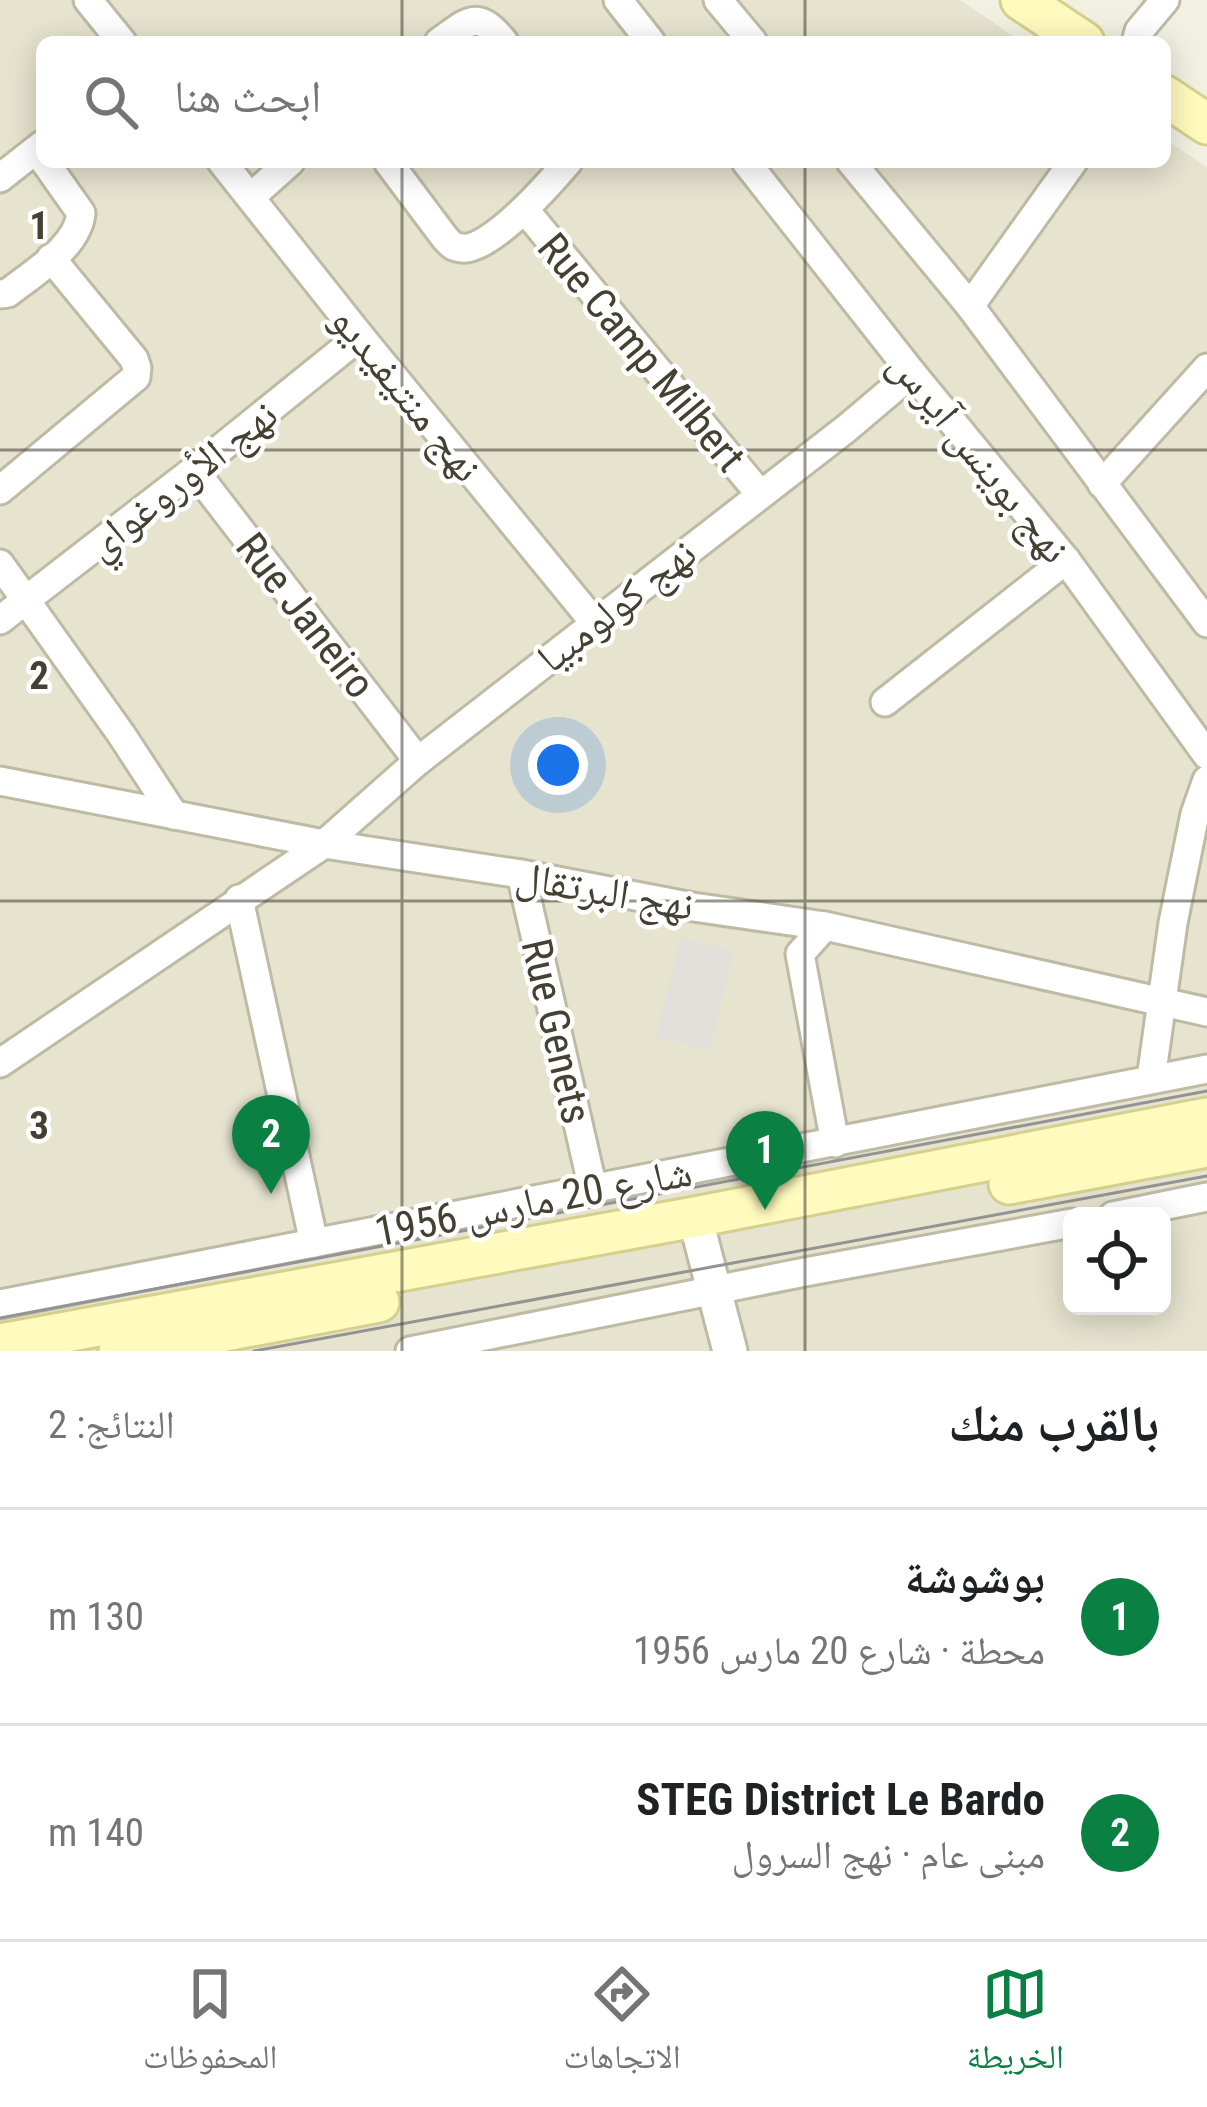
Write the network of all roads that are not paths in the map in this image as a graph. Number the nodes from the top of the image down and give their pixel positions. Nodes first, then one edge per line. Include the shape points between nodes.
1 (88, 0) edge
2 (618, 0) edge
3 (718, 0) edge
4 (1021, 0) edge
5 (1165, 0) edge
6 (117, 36) edge
7 (449, 36) edge
8 (499, 36) edge
9 (646, 36) edge
10 (747, 36) edge
11 (1075, 36) edge
12 (1138, 36) edge
13 (1171, 100) edge
14 (1207, 124) edge
15 (36, 157) edge
16 (50, 168) edge
17 (227, 168) edge
18 (283, 168) edge
19 (393, 168) edge
20 (563, 168) edge
21 (751, 168) edge
22 (856, 168) edge
23 (1069, 168) edge
24 (0, 178) edge
25 (251, 196) junction
26 (525, 210) junction
27 (51, 258) junction
28 (0, 294) edge
29 (970, 306) junction
30 (360, 336) junction
31 (1207, 368) edge
32 (912, 373) junction
33 (194, 470) junction
34 (1102, 484) junction
35 (0, 490) edge
36 (759, 494) junction
37 (1066, 560) junction
38 (0, 565) edge
39 (25, 601) junction
40 (0, 620) edge
41 (594, 622) junction
42 (1207, 623) edge
43 (885, 702) dead end
44 (1207, 755) edge
45 (418, 760) junction
46 (0, 781) edge
47 (1207, 781) edge
48 (174, 814) junction
49 (324, 844) junction
50 (521, 874) junction
51 (239, 899) junction
52 (825, 926) junction
53 (1163, 1004) junction
54 (1207, 1012) edge
55 (0, 1063) edge
56 (1207, 1069) edge
57 (1151, 1079) junction
58 (1207, 1118) edge
59 (835, 1143) junction
60 (1207, 1147) edge
61 (593, 1189) junction
62 (1207, 1197) edge
63 (1158, 1207) edge
64 (1063, 1225) edge
65 (699, 1229) junction
66 (314, 1244) junction
67 (714, 1291) junction
68 (0, 1304) edge
69 (493, 1343) edge
70 (0, 1344) edge
71 (119, 1351) edge
72 (410, 1351) edge
73 (730, 1351) edge

1 - 6 street
2 - 9 street
3 - 10 street
4 - 11 main road
5 - 12 street
7 - 8 street via 473,20
13 - 14 main road
15 - 24 street
16 - 27 street via 81,213 76,232
17 - 25 street, نهج منتيفيديو
18 - 25 street
19 - 26 street, Rue Camp Milbert via 463,249
20 - 26 street, Rue Camp Milbert
21 - 32 street, نهج بوينس آيرس
22 - 29 street, نهج بوينس آيرس
23 - 29 street
25 - 30 street, نهج منتيفيديو
26 - 36 street, Rue Camp Milbert
27 - 28 street
27 - 35 street via 134,359 136,376
29 - 34 street, نهج بوينس آيرس
30 - 33 street, نهج الأوروغواي
30 - 41 street, نهج منتيفيديو
31 - 34 street
32 - 36 street, نهج كولومبيا
32 - 37 street, نهج بوينس آيرس
33 - 39 street, نهج الأوروغواي
33 - 45 street, Rue Janeiro
34 - 42 street, نهج بوينس آيرس
36 - 41 street, نهج كولومبيا
37 - 43 street
37 - 44 street, نهج بوينس آيرس
38 - 39 street
39 - 40 street, نهج الأوروغواي
39 - 48 street
41 - 45 street, نهج كولومبيا
45 - 49 street, نهج كولومبيا
46 - 48 street, نهج البرتقال
47 - 53 street
48 - 49 street, نهج البرتقال
49 - 50 street, نهج البرتقال
49 - 51 street, نهج كولومبيا
50 - 52 street, نهج البرتقال
50 - 61 street, Rue Genets
51 - 55 street, نهج كولومبيا
51 - 66 street
52 - 53 street, نهج البرتقال
52 - 59 street via 800,954
53 - 54 street, نهج البرتقال
53 - 57 street
56 - 57 street, شارع 20 مارس 1956
57 - 59 street, شارع 20 مارس 1956
58 - 65 main road, شارع 20 مارس 1956
59 - 61 street, شارع 20 مارس 1956
60 - 65 main road, شارع 20 مارس 1956
61 - 66 street, شارع 20 مارس 1956
62 - 63 street
64 - 67 street
65 - 67 street
65 - 70 main road, شارع 20 مارس 1956
65 - 71 main road, شارع 20 مارس 1956
66 - 68 street, شارع 20 مارس 1956
67 - 69 street
67 - 73 street
69 - 72 street

